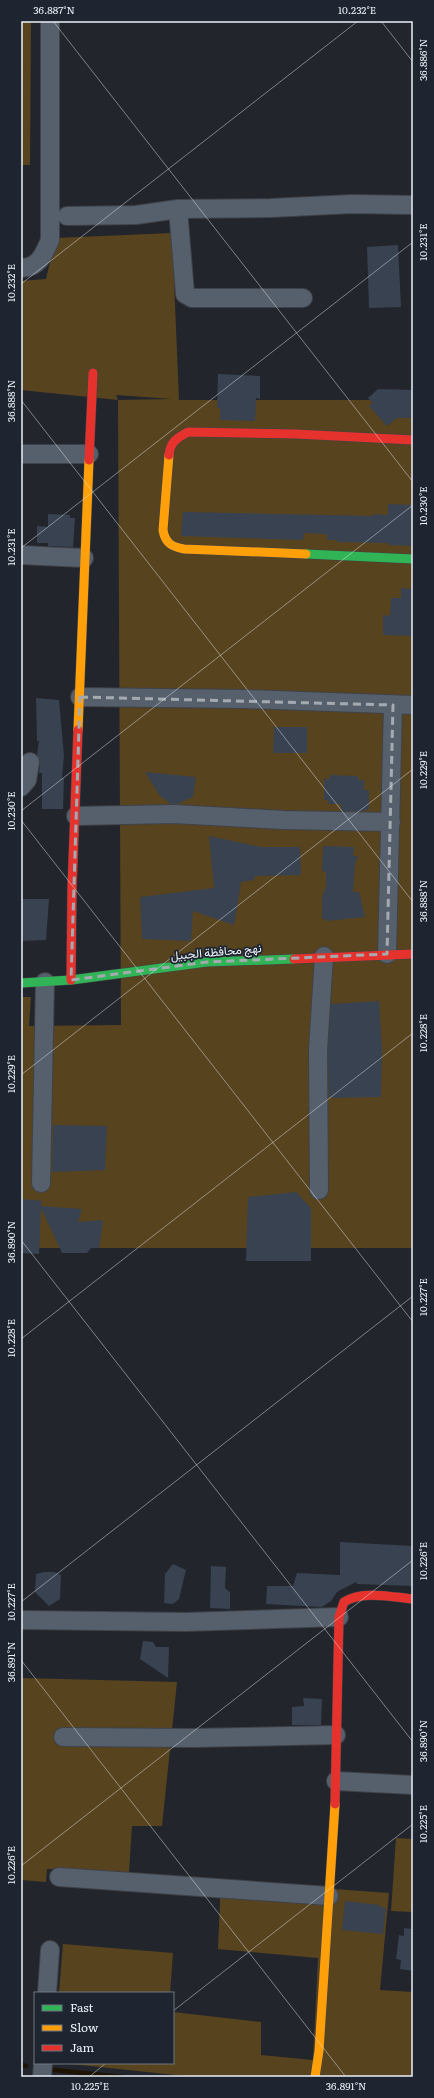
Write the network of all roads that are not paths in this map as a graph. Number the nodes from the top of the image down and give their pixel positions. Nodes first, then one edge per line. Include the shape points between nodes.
1 (50, 21) edge
2 (413, 205) edge
3 (178, 209) junction
4 (67, 216) dead end
5 (21, 268) edge
6 (304, 298) dead end
7 (93, 373) dead end
8 (413, 440) edge
9 (21, 454) edge
10 (89, 454) junction
11 (21, 556) edge
12 (84, 558) junction
13 (413, 559) edge
14 (80, 697) junction
15 (393, 704) junction
16 (413, 705) edge
17 (30, 762) dead end
18 (21, 787) edge
19 (76, 816) junction
20 (391, 822) junction
21 (387, 954) junction
22 (413, 954) edge
23 (324, 956) junction
24 (71, 980) junction
25 (45, 982) junction
26 (21, 983) edge
27 (41, 1183) dead end
28 (319, 1190) dead end
29 (413, 1598) edge
30 (339, 1617) junction
31 (21, 1620) edge
32 (336, 1735) junction
33 (63, 1737) dead end
34 (336, 1780) junction
35 (413, 1785) edge
36 (59, 1877) dead end
37 (329, 1896) junction
38 (50, 1950) dead end
39 (47, 1992) edge
40 (43, 2064) edge
41 (42, 2077) edge
42 (315, 2077) edge

1 - 5 street via 50,240 43,258 35,264
2 - 3 street via 352,204
3 - 4 street via 136,215
3 - 6 street via 185,294 192,298
7 - 10 street
8 - 13 street via 188,432 176,438 170,448 163,538 173,547 184,549
9 - 10 street
10 - 12 street
11 - 12 street
12 - 14 street
14 - 15 street
14 - 19 street
15 - 16 street
15 - 20 street
17 - 18 street via 27,780
19 - 20 street via 174,814
19 - 24 street
20 - 21 street
21 - 22 street, نهج محافظة الجبيل
21 - 23 street, نهج محافظة الجبيل
23 - 24 street, نهج محافظة الجبيل via 207,962
23 - 28 street via 318,1050
24 - 25 street, نهج محافظة الجبيل
25 - 26 street, نهج محافظة الجبيل
25 - 27 street
29 - 30 street via 349,1598 344,1602
30 - 31 street via 186,1622
30 - 32 street
32 - 33 street
32 - 34 street
34 - 35 street
34 - 37 street
36 - 37 street
37 - 42 street
38 - 39 street
40 - 41 street

